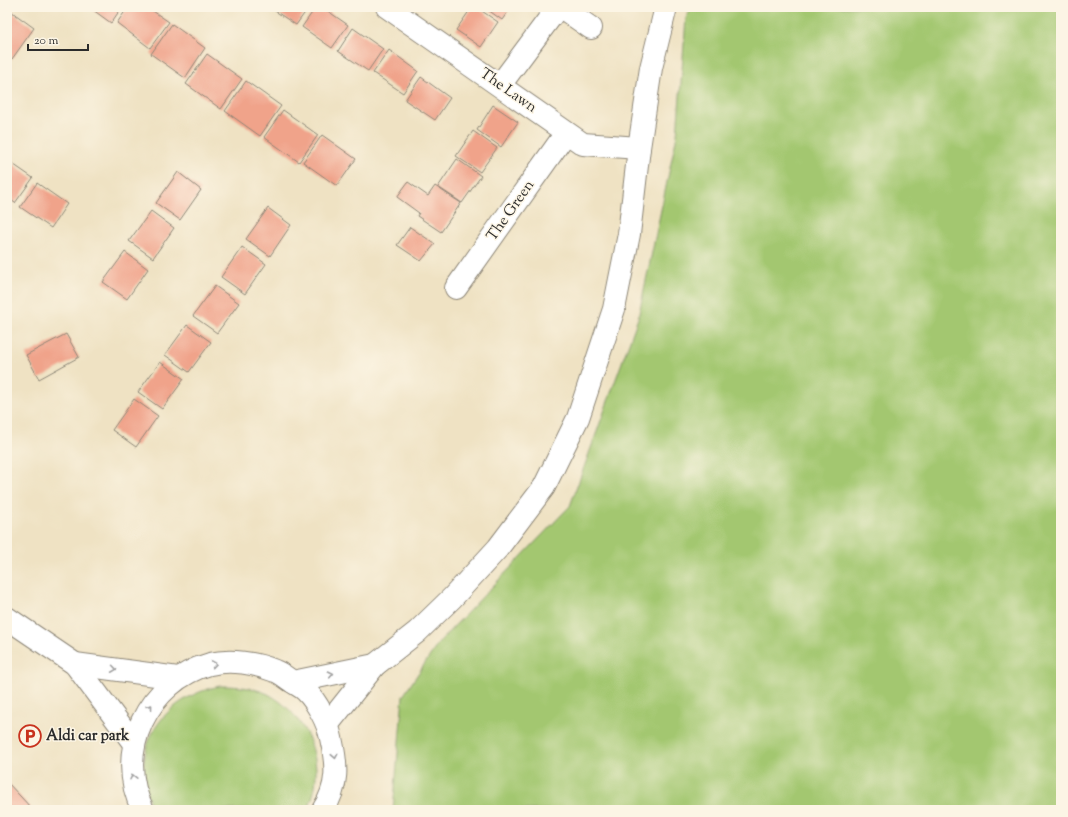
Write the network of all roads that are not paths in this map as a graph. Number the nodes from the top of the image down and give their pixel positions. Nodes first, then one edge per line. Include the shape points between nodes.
1 (387, 7) edge
2 (558, 7) edge
3 (561, 7) edge
4 (666, 7) edge
5 (591, 28) dead end
6 (500, 85) junction
7 (566, 133) junction
8 (639, 148) junction
9 (456, 288) dead end
10 (7, 618) edge
11 (75, 664) junction
12 (375, 665) junction
13 (178, 678) junction
14 (293, 682) junction
15 (328, 724) junction
16 (134, 742) junction
17 (329, 806) edge
18 (138, 807) edge

1 - 6 street, The Lawn
2 - 6 street
3 - 5 street
4 - 8 street via 651,68
6 - 7 street, The Lawn
7 - 8 street, The Lawn via 584,144
7 - 9 street, The Green
8 - 12 street via 629,234 614,309 578,418 544,487 498,548 452,598 417,632
10 - 11 street
11 -> 13 street
11 - 16 street
14 -> 12 street
12 - 15 street
13 -> 14 street via 210,664 238,662 276,671
16 -> 13 street via 147,709
14 - 15 street via 306,691
15 -> 17 street via 337,762
18 -> 16 street via 131,768

